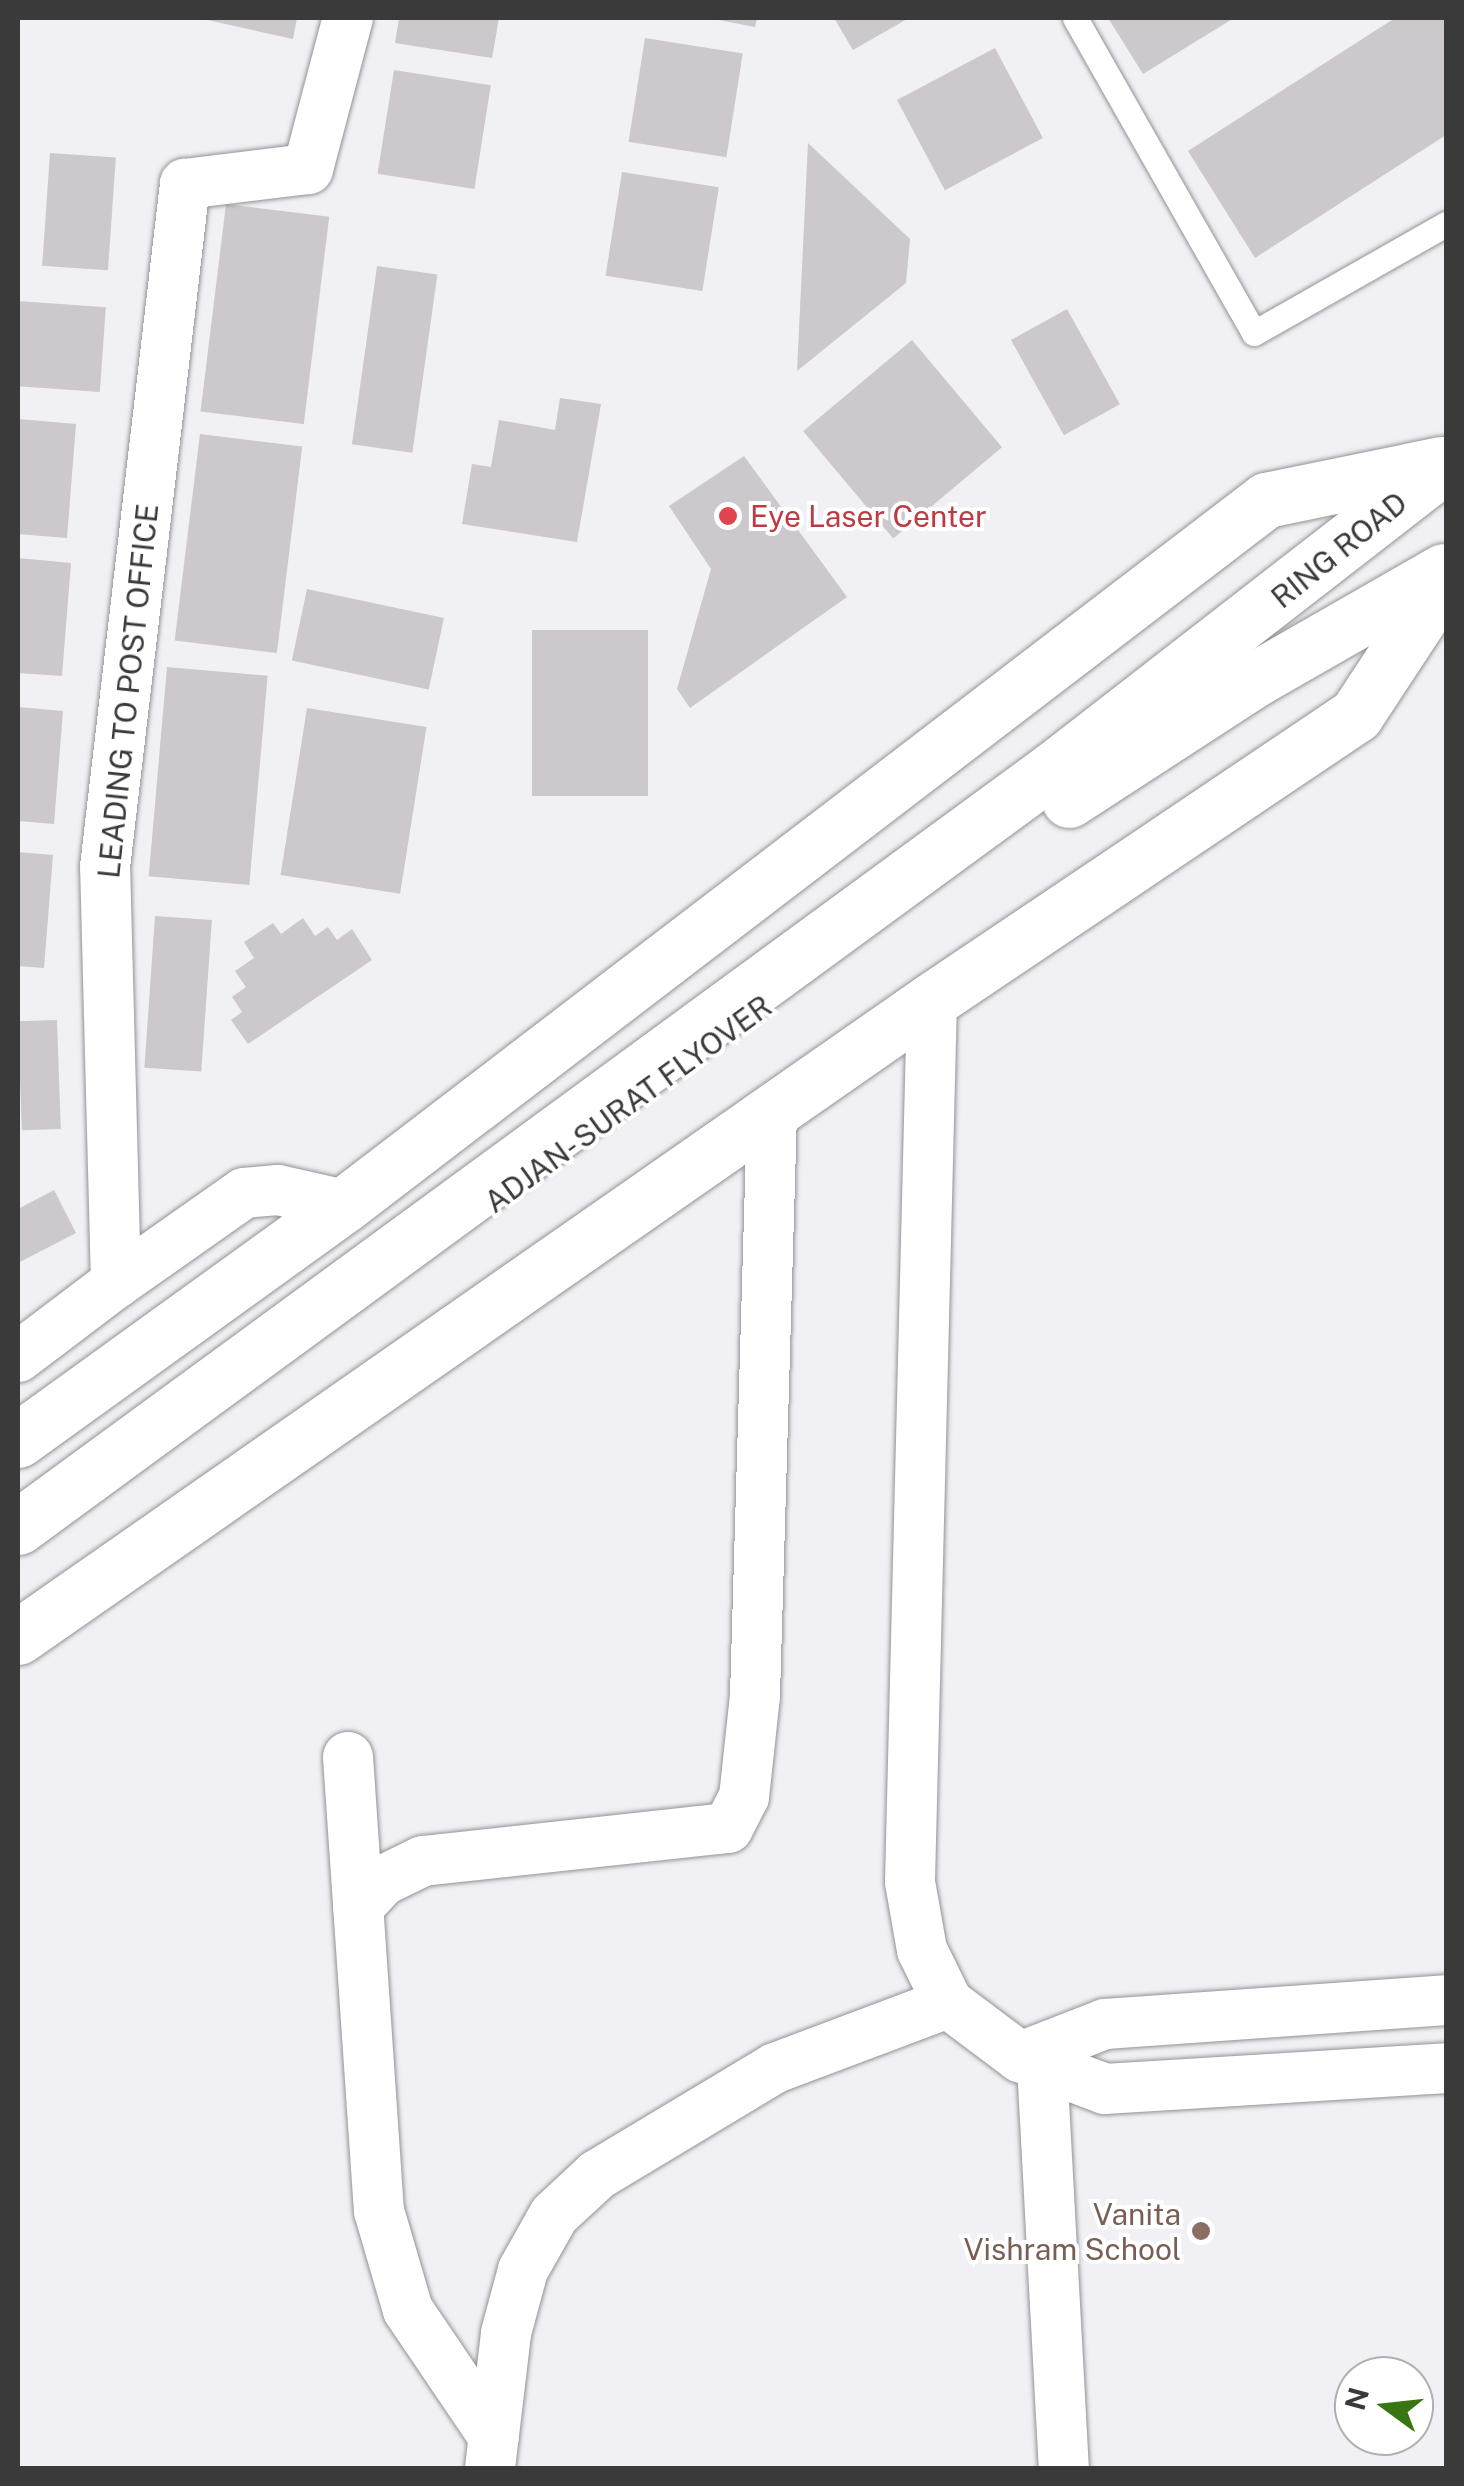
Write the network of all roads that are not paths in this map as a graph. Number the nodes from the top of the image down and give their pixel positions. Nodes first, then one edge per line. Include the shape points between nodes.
1 (348, 18) edge
2 (1075, 18) edge
3 (1446, 224) edge
4 (1446, 463) edge
5 (1446, 570) edge
6 (1446, 578) edge
7 (1245, 657) junction
8 (932, 1000) junction
9 (772, 1113) junction
10 (344, 1205) junction
11 (116, 1282) junction
12 (18, 1357) edge
13 (18, 1440) edge
14 (18, 1527) edge
15 (18, 1556) edge
16 (18, 1637) edge
17 (348, 1757) dead end
18 (358, 1907) junction
19 (1446, 2000) edge
20 (948, 2003) junction
21 (1031, 2061) junction
22 (1446, 2068) edge
23 (492, 2453) edge
24 (1064, 2468) edge

1 - 11 street, LEADING TO POST OFFICE via 308,169 185,184 105,866
2 - 3 lane via 1254,333
4 - 7 highway, RING ROAD
4 - 10 highway via 1266,500
5 - 7 highway, RING ROAD
6 - 8 highway via 1356,714
7 - 14 highway, ADJAN- SURAT FLYOVER
7 - 15 highway, ADJAN- SURAT FLYOVER
8 - 9 highway
8 - 20 street via 910,1882 922,1950
9 - 16 highway
9 - 18 street via 754,1696 744,1797 728,1828 424,1861 382,1881
10 - 11 street via 278,1190 244,1193
10 - 13 highway
11 - 12 street
17 - 18 street
18 - 23 street via 379,2211 392,2268 408,2310
19 - 21 street via 1106,2024
20 - 21 street
20 - 23 street via 775,2068 597,2175 554,2216 523,2270 506,2333
21 - 22 street via 1106,2089
21 - 24 street

